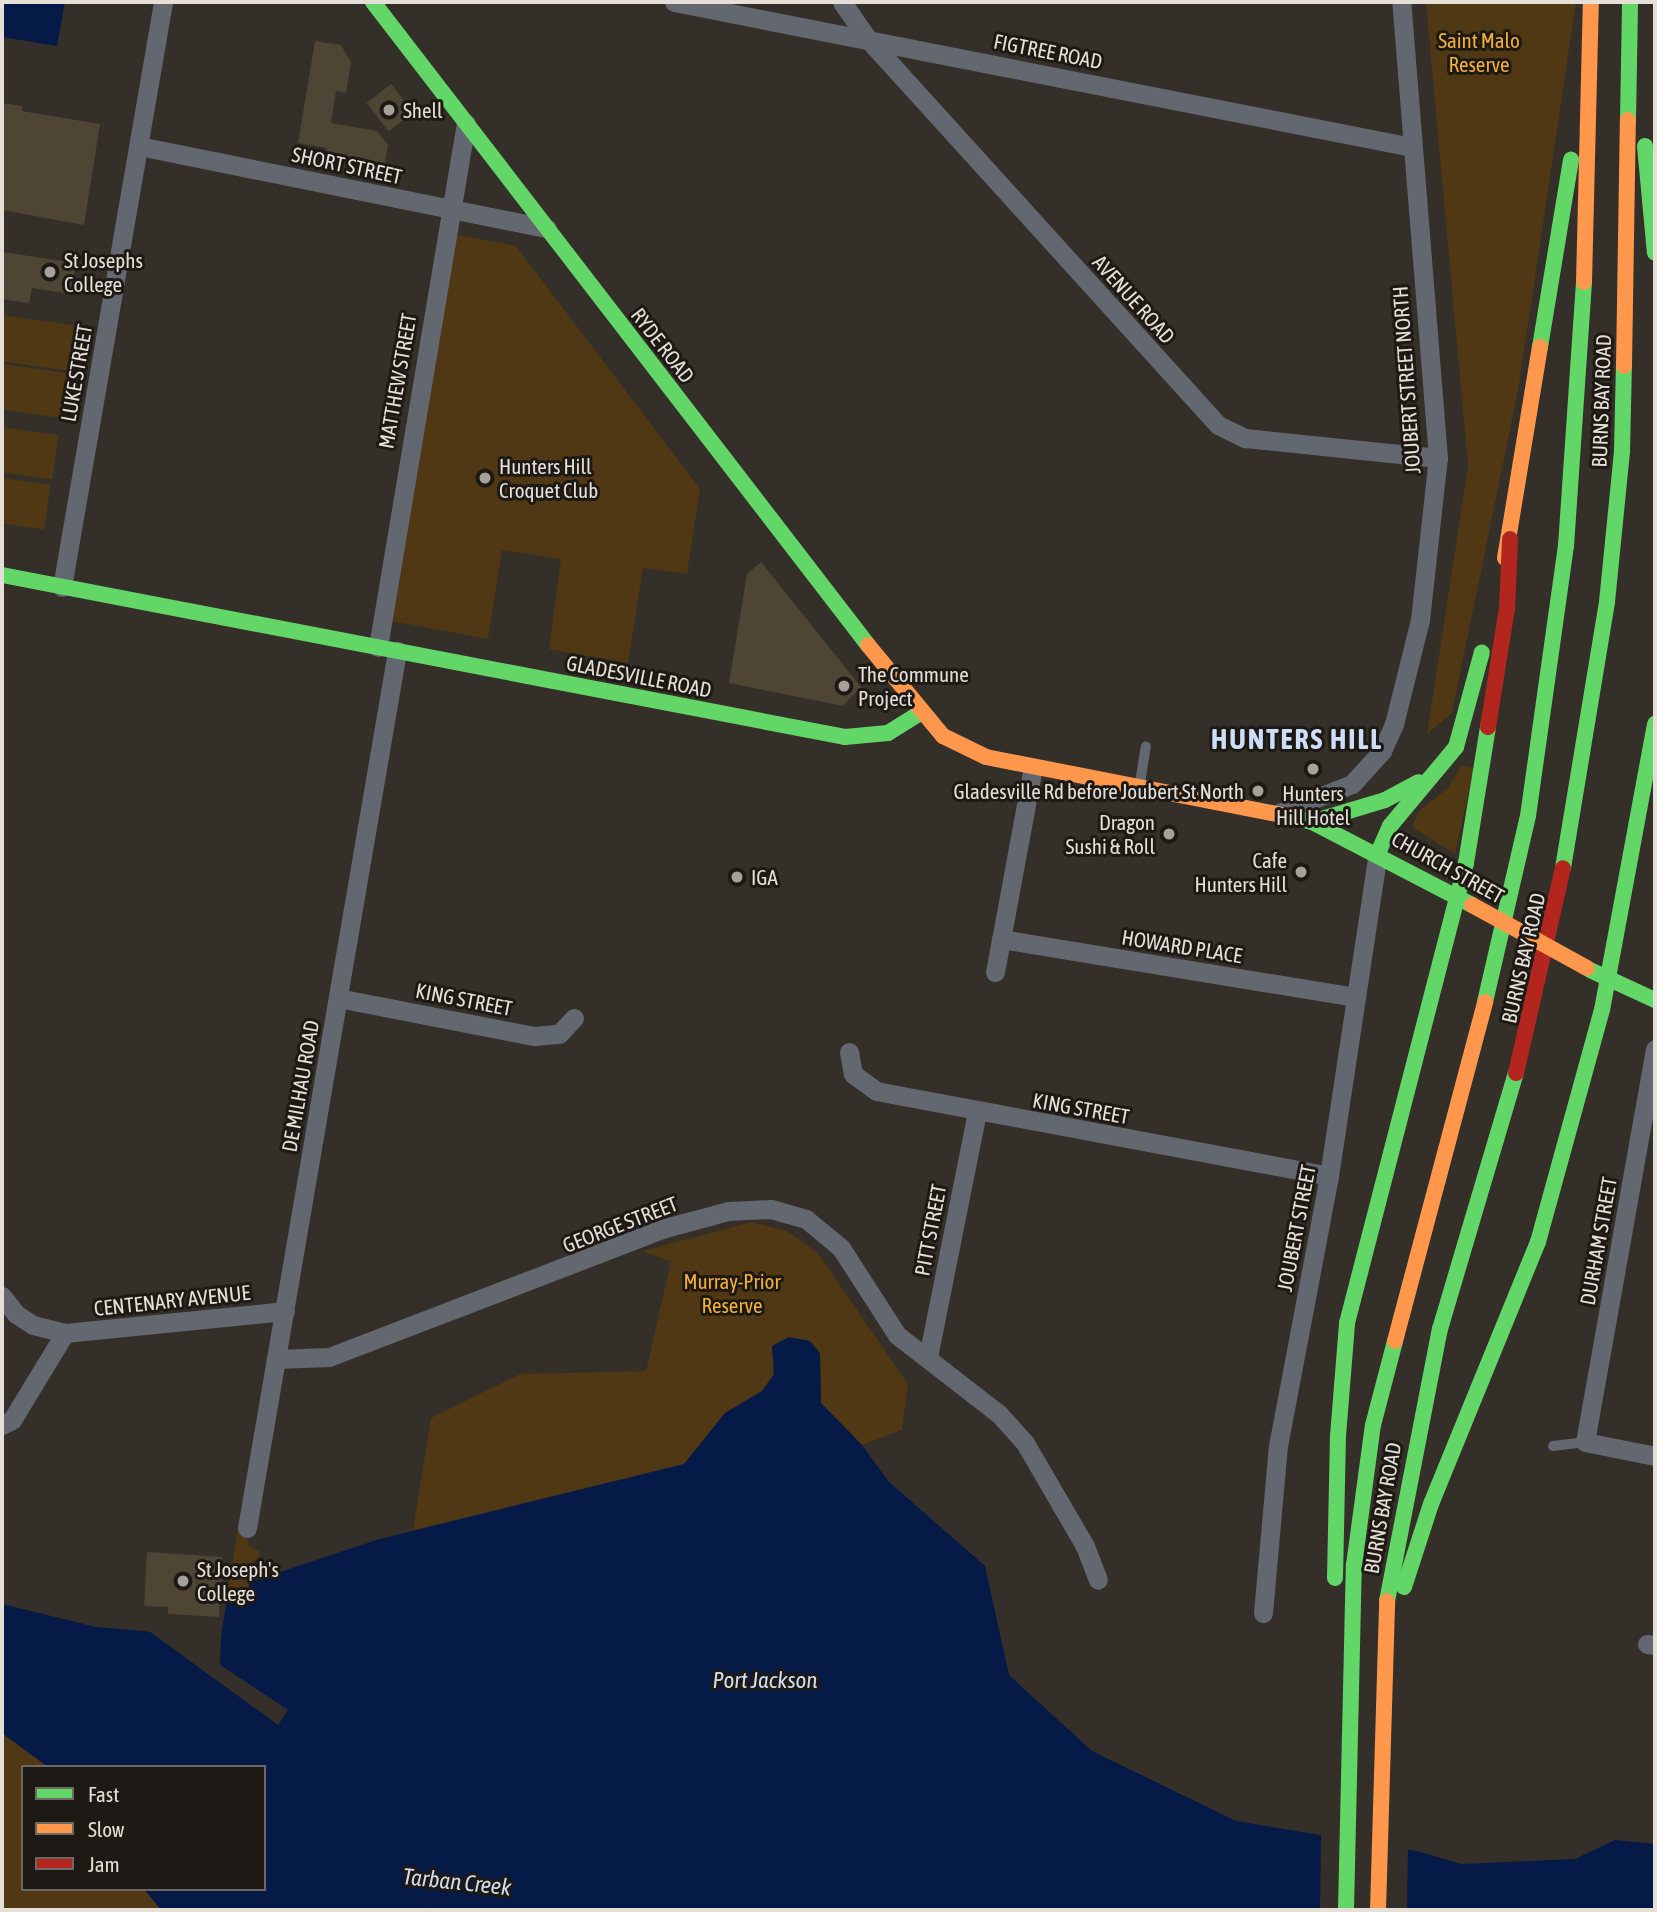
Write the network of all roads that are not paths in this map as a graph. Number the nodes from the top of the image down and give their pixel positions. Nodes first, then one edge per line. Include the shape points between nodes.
1 (163, 2) edge
2 (373, 2) edge
3 (674, 2) edge
4 (842, 2) edge
5 (1401, 2) edge
6 (1591, 2) edge
7 (1631, 2) edge
8 (867, 38) junction
9 (1587, 55) junction
10 (466, 123) junction
11 (139, 146) junction
12 (1412, 147) junction
13 (449, 209) junction
14 (547, 228) junction
15 (1655, 253) edge
16 (1438, 458) junction
17 (1510, 539) junction
18 (2, 575) edge
19 (62, 587) junction
20 (387, 649) junction
21 (920, 713) junction
22 (1655, 724) edge
23 (1146, 747) dead end
24 (1444, 766) junction
25 (1033, 767) junction
26 (1139, 786) junction
27 (1278, 813) junction
28 (1312, 822) junction
29 (1378, 853) junction
30 (1465, 901) junction
31 (1001, 939) junction
32 (995, 972) dead end
33 (1608, 980) junction
34 (1356, 997) junction
35 (338, 998) junction
36 (1655, 1000) edge
37 (574, 1018) dead end
38 (1655, 1049) edge
39 (849, 1052) dead end
40 (977, 1112) junction
41 (1329, 1176) junction
42 (2, 1296) edge
43 (285, 1311) junction
44 (64, 1338) junction
45 (928, 1357) junction
46 (276, 1359) junction
47 (2, 1425) edge
48 (1585, 1442) junction
49 (1553, 1446) dead end
50 (1655, 1455) edge
51 (247, 1528) dead end
52 (1098, 1580) dead end
53 (1334, 1600) dead end
54 (1263, 1613) dead end
55 (1334, 1626) dead end
56 (1347, 1718) junction
57 (1380, 1718) junction
58 (1346, 1910) edge
59 (1378, 1910) edge

1 - 11 street, LUKE STREET
2 - 10 main road, RYDE ROAD
3 - 8 street, FIGTREE ROAD
4 - 8 street, AVENUE ROAD
5 - 12 street, JOUBERT STREET NORTH
6 - 9 main road, BURNS BAY ROAD
7 - 15 main road
7 - 57 main road, BURNS BAY ROAD via 1622,451 1585,753 1555,919 1516,1075 1440,1329 1411,1460 1383,1635
8 - 12 street, FIGTREE ROAD
8 - 16 street, AVENUE ROAD via 1218,425 1245,438
9 - 17 main road
9 - 56 main road, BURNS BAY ROAD via 1586,261 1566,546 1545,701 1528,816 1500,942 1373,1425 1354,1565
10 - 13 street, MATTHEW STREET
10 - 14 main road, RYDE ROAD
11 - 13 street, SHORT STREET
11 - 19 street, LUKE STREET
12 - 16 street, JOUBERT STREET NORTH
13 - 14 street, SHORT STREET
13 - 20 street, MATTHEW STREET
14 - 21 main road, RYDE ROAD
16 - 27 street, JOUBERT STREET NORTH via 1420,620 1394,724 1382,751 1352,784
17 - 24 main road via 1464,725
17 - 30 main road via 1507,609
18 - 19 main road, GLADESVILLE ROAD
19 - 20 main road, GLADESVILLE ROAD
20 - 21 main road, GLADESVILLE ROAD via 845,737 888,733
20 - 35 street, DE MILHAU ROAD
21 - 25 main road via 964,750
22 - 33 main road
23 - 26 lane
24 - 28 main road via 1385,800
24 - 29 main road via 1390,826
25 - 26 main road
25 - 31 street
26 - 27 main road, CHURCH STREET
27 - 28 main road, CHURCH STREET
28 - 29 main road, CHURCH STREET
29 - 30 main road, CHURCH STREET
29 - 34 street, JOUBERT STREET
30 - 33 main road, CHURCH STREET, bridge
30 - 53 main road via 1349,1311 1338,1436
31 - 32 street
31 - 34 street, HOWARD PLACE
33 - 36 main road, CHURCH STREET
33 - 57 main road via 1538,1242 1431,1504 1401,1597
34 - 41 street, JOUBERT STREET
35 - 37 street, KING STREET via 534,1036 559,1034
35 - 43 street, DE MILHAU ROAD
38 - 48 street, DURHAM STREET
39 - 40 street, KING STREET via 853,1074 876,1091
40 - 41 street, KING STREET
40 - 45 street, PITT STREET
41 - 54 street, JOUBERT STREET via 1278,1446
42 - 44 street, CENTENARY AVENUE via 16,1314
43 - 44 street, CENTENARY AVENUE
43 - 46 street, DE MILHAU ROAD
44 - 47 street via 12,1420
45 - 46 street, GEORGE STREET via 897,1335 841,1248 806,1219 771,1209 728,1211 665,1228 329,1357
45 - 52 street, GEORGE STREET via 999,1414 1025,1443 1085,1546
46 - 51 street, DE MILHAU ROAD
48 - 49 lane
48 - 50 street
55 - 56 main road
56 - 58 main road, BURNS BAY ROAD
57 - 59 main road, BURNS BAY ROAD

